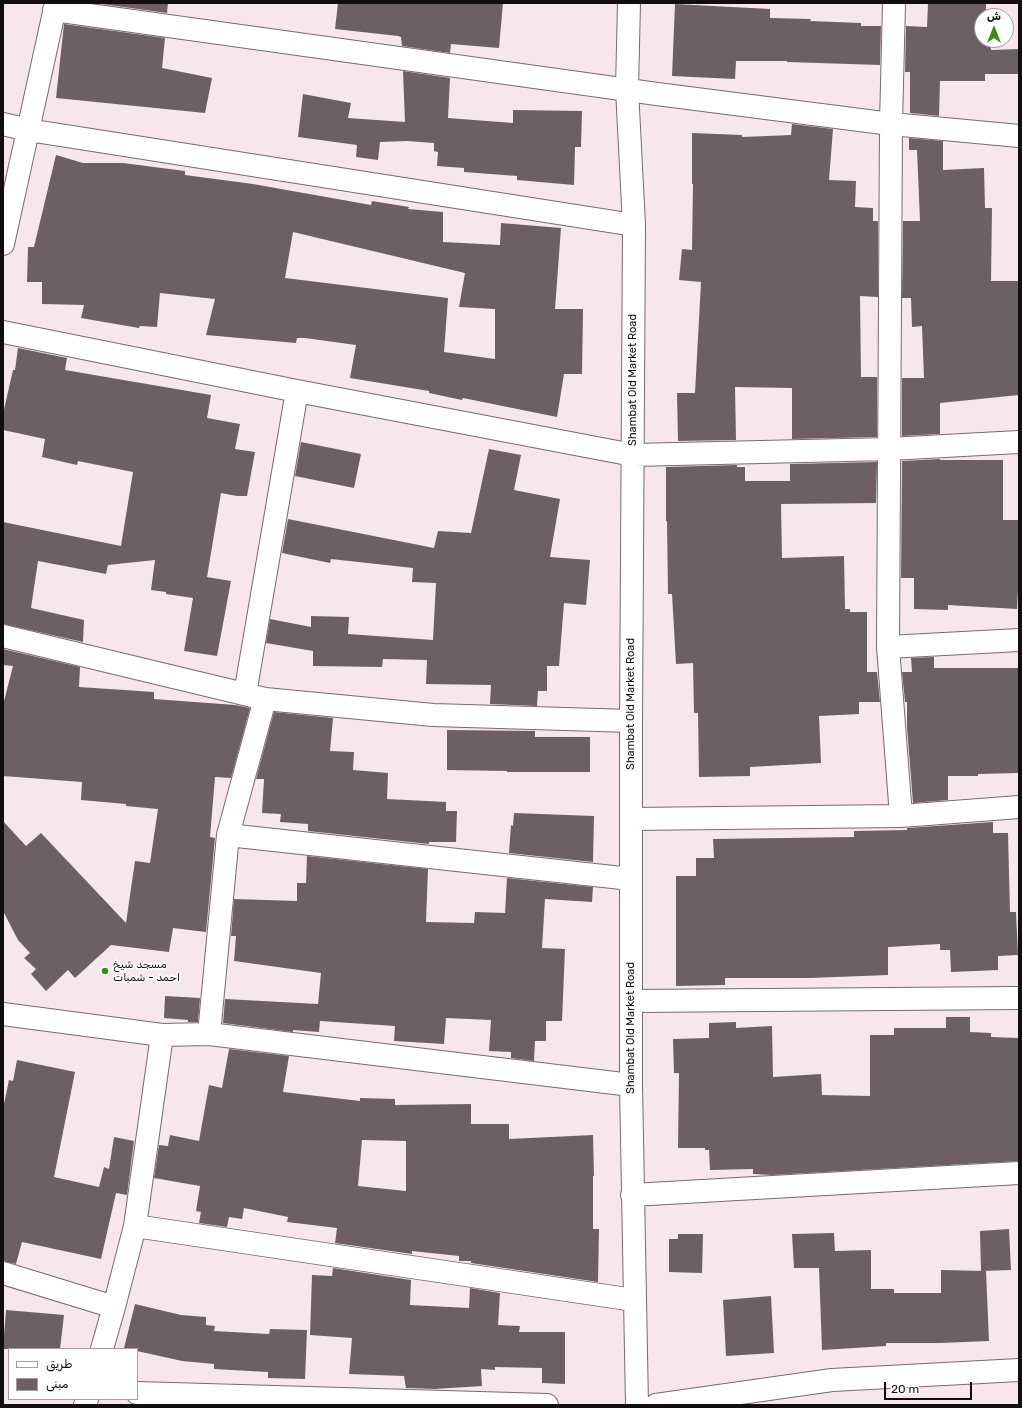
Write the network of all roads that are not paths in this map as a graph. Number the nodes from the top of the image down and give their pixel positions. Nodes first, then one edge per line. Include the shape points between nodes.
1 (629, 3) edge
2 (894, 3) edge
3 (55, 7) edge
4 (627, 90) junction
5 (3, 124) edge
6 (891, 124) junction
7 (28, 130) junction
8 (1019, 136) edge
9 (634, 225) junction
10 (3, 244) edge
11 (3, 332) edge
12 (297, 391) junction
13 (1019, 442) edge
14 (889, 449) junction
15 (632, 455) junction
16 (3, 636) edge
17 (1019, 640) edge
18 (888, 647) junction
19 (255, 696) junction
20 (631, 721) junction
21 (1019, 807) edge
22 (901, 816) junction
23 (631, 819) junction
24 (228, 836) junction
25 (631, 879) junction
26 (1019, 998) edge
27 (632, 1001) junction
28 (3, 1014) edge
29 (209, 1034) junction
30 (162, 1035) junction
31 (631, 1085) junction
32 (1019, 1173) edge
33 (632, 1195) junction
34 (136, 1226) junction
35 (3, 1273) edge
36 (634, 1300) junction
37 (114, 1307) junction
38 (102, 1348) edge
39 (1019, 1370) edge
40 (138, 1393) edge
41 (547, 1405) edge
42 (637, 1405) edge
43 (656, 1405) edge

1 - 4 street, Shambat Old Market Road
2 - 6 street
3 - 4 street
3 - 7 street
4 - 6 street
4 - 9 street, Shambat Old Market Road
5 - 7 street
6 - 8 street
6 - 14 street
7 - 9 street
7 - 10 street
9 - 15 street, Shambat Old Market Road
11 - 12 street
12 - 15 street
12 - 19 street
13 - 14 street
14 - 15 street
14 - 18 street
15 - 20 street, Shambat Old Market Road
16 - 19 street
17 - 18 street
18 - 22 street
19 - 20 street via 433,715
19 - 24 street via 264,706
20 - 23 street, Shambat Old Market Road
21 - 22 street
22 - 23 street
23 - 25 street, Shambat Old Market Road
24 - 25 street
24 - 29 street
25 - 27 street, Shambat Old Market Road
26 - 27 street
27 - 31 street, Shambat Old Market Road
28 - 30 street
29 - 30 street
29 - 31 street
30 - 34 street
31 - 33 street, Shambat Old Market Road
32 - 33 street
33 - 36 street, Shambat Old Market Road
34 - 36 street
34 - 37 street
35 - 37 street
36 - 42 street, Shambat Old Market Road
37 - 38 street
39 - 43 street via 832,1380
40 - 41 street

